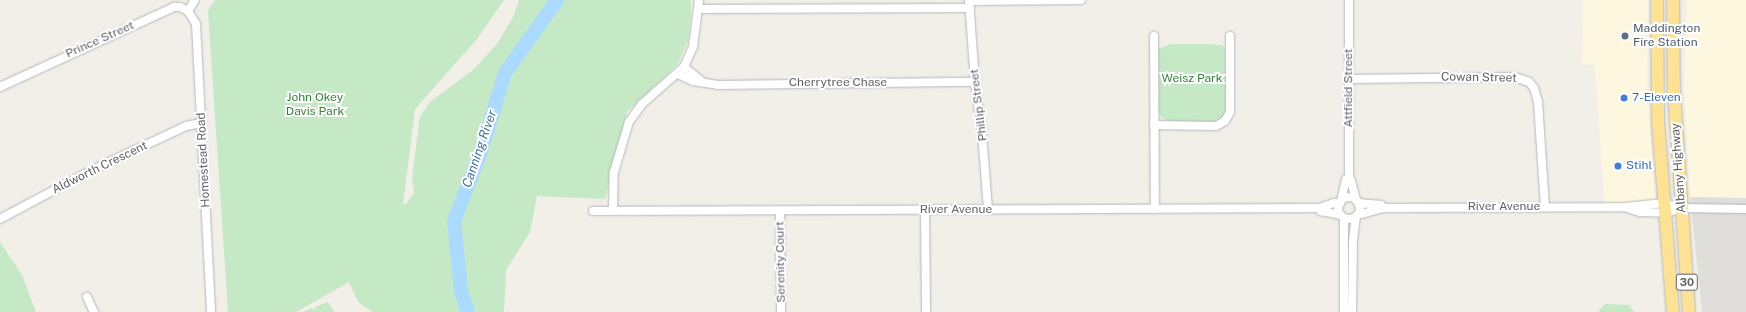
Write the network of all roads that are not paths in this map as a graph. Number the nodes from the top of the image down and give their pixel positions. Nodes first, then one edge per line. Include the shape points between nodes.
1 (195, 0) edge
2 (699, 0) edge
3 (1081, 0) edge
4 (1349, 0) edge
5 (1657, 0) edge
6 (1673, 0) edge
7 (969, 3) edge
8 (699, 9) junction
9 (188, 11) junction
10 (1673, 17) junction
11 (1657, 18) junction
12 (1154, 36) dead end
13 (1230, 36) dead end
14 (684, 67) junction
15 (678, 74) junction
16 (1349, 79) junction
17 (702, 82) junction
18 (975, 82) junction
19 (0, 87) edge
20 (202, 123) junction
21 (1154, 125) junction
22 (1349, 177) junction
23 (1357, 201) junction
24 (1341, 202) junction
25 (1545, 207) junction
26 (1318, 208) junction
27 (1384, 208) junction
28 (1665, 208) junction
29 (1682, 208) junction
30 (1155, 209) junction
31 (1746, 209) edge
32 (925, 210) junction
33 (988, 210) junction
34 (593, 211) dead end
35 (613, 211) junction
36 (780, 211) junction
37 (1342, 216) junction
38 (1357, 216) junction
39 (0, 219) edge
40 (87, 297) dead end
41 (94, 312) edge
42 (210, 312) edge
43 (781, 312) edge
44 (926, 312) edge
45 (1344, 312) edge
46 (1352, 312) edge
47 (1673, 312) edge
48 (1689, 312) edge

1 - 9 street
2 - 8 street
3 - 7 street
4 - 16 street, Attfield Street
5 - 11 highway, Albany Highway / 30
6 - 10 highway, Albany Highway / 30
7 - 8 street
7 - 18 street, Phillip Street
8 - 14 street via 693,47
9 - 19 street, Prince Street via 174,7
9 - 20 street, Homestead Road via 196,24
10 - 11 highway
10 - 29 highway, Albany Highway / 30 via 1674,92
11 - 28 highway, Albany Highway / 30 via 1658,122
12 - 21 street
13 - 21 street via 1230,112 1225,121 1216,126
14 - 15 street
14 - 17 street
15 - 17 street, Cherrytree Chase
15 - 35 street via 642,104 629,122 614,172
16 - 22 street, Attfield Street
16 - 25 street, Cowan Street via 1515,77 1529,82 1534,88 1538,102
17 - 18 street, Cherrytree Chase via 718,85
18 - 33 street, Phillip Street
20 - 39 street, Aldworth Crescent via 186,126 90,171
20 - 42 street, Homestead Road
21 - 30 street
22 - 23 street, Attfield Street
22 - 24 street, Attfield Street
23 - 24 street via 1347,198
23 - 27 street, River Avenue via 1381,205
23 - 38 street via 1360,208
24 - 26 street, River Avenue
24 - 37 street via 1339,210
25 - 27 street, River Avenue
25 - 28 street, River Avenue
26 - 30 street, River Avenue
26 - 37 street, River Avenue
27 - 38 street, River Avenue
28 - 29 street
28 - 47 highway, Albany Highway / 30
29 - 31 street
29 - 48 highway, Albany Highway / 30
30 - 33 street, River Avenue
32 - 33 street, River Avenue
32 - 36 street, River Avenue
32 - 44 street
34 - 35 street, River Avenue
35 - 36 street, River Avenue
36 - 43 street, Serenity Court
37 - 38 street via 1350,219
37 - 45 street
38 - 46 street via 1353,240
40 - 41 street

